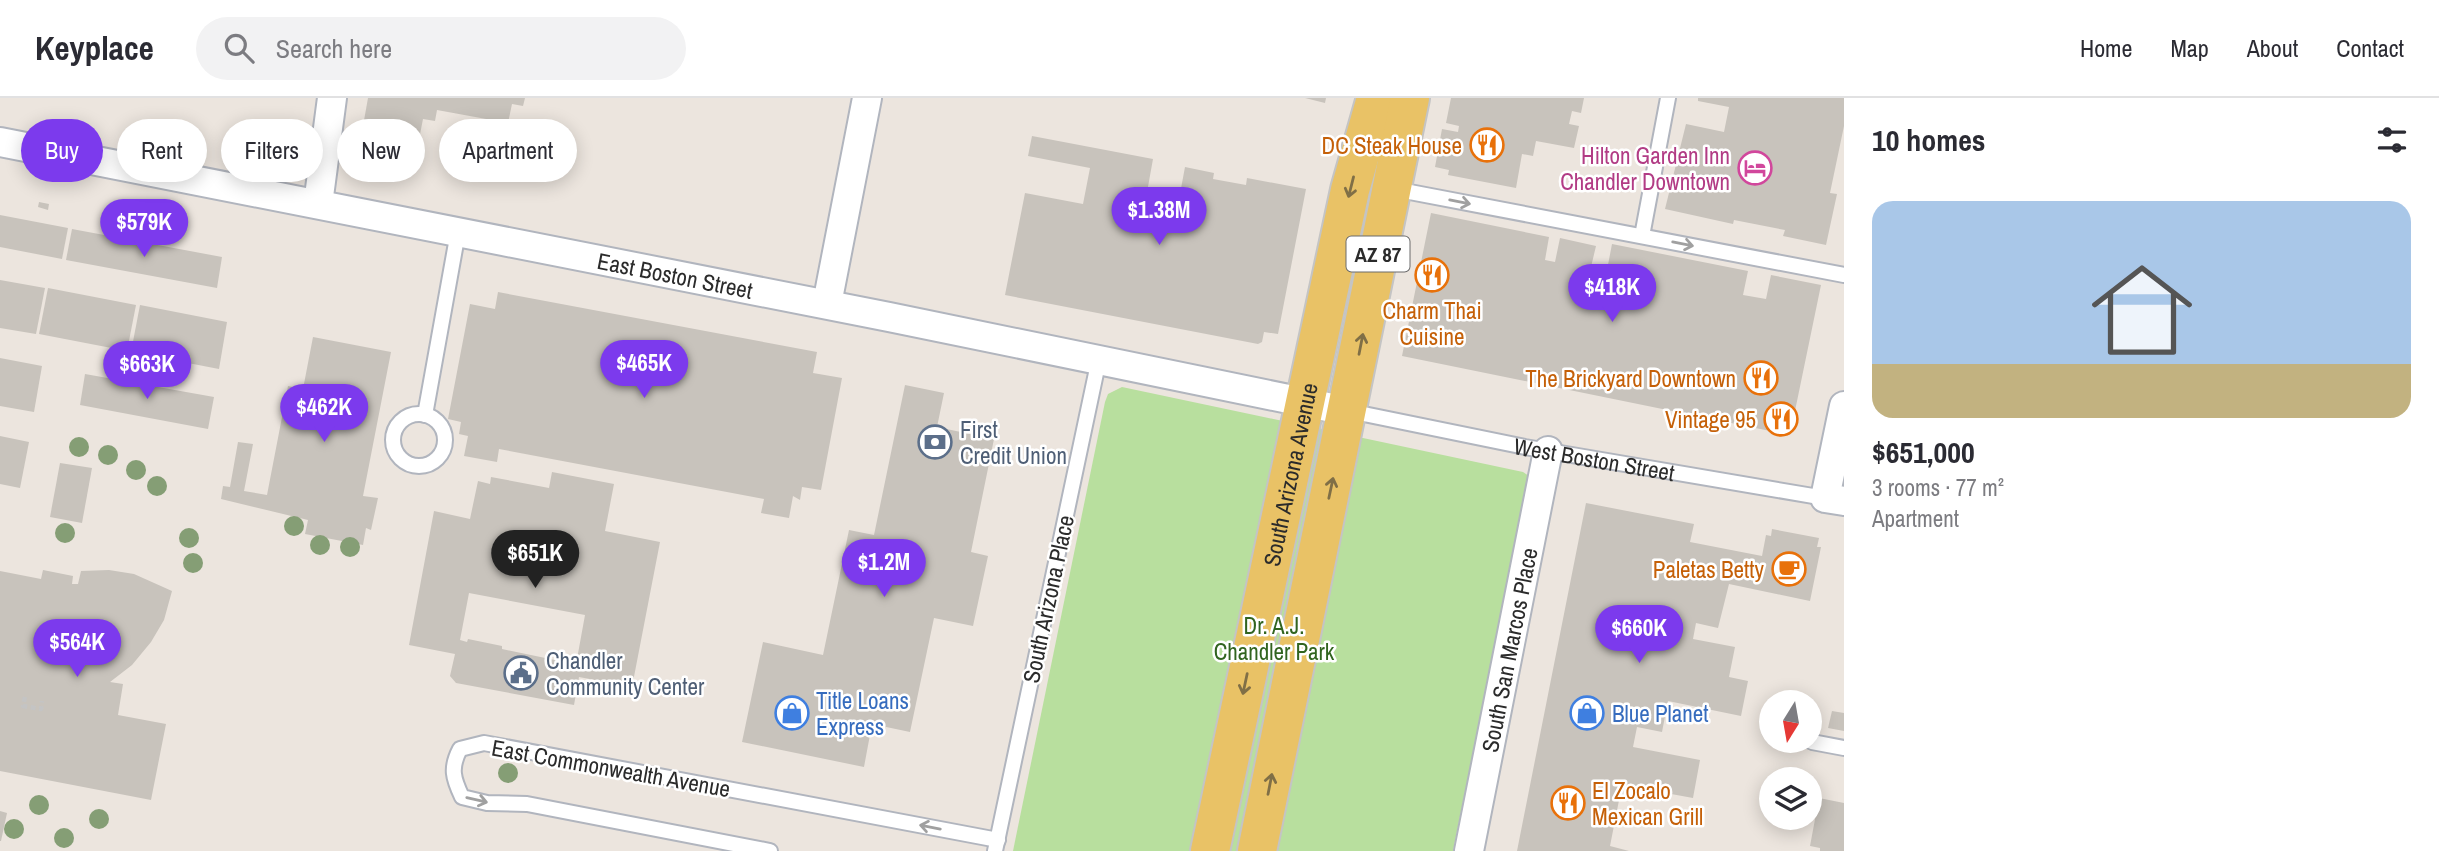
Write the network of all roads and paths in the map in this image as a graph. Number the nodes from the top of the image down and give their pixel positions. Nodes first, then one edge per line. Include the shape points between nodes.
1 (332, 98) edge
2 (867, 98) edge
3 (1376, 98) edge
4 (1410, 98) edge
5 (1668, 98) edge
6 (0, 142) edge
7 (1393, 189) junction
8 (318, 204) junction
9 (458, 232) junction
10 (1642, 236) junction
11 (1844, 275) edge
12 (827, 304) junction
13 (1099, 359) junction
14 (1305, 401) junction
15 (1844, 406) edge
16 (1347, 411) junction
17 (425, 415) dead end
18 (1548, 451) junction
19 (1835, 499) edge
20 (25, 697) dead end
21 (42, 701) dead end
22 (1822, 743) edge
23 (1844, 748) edge
24 (996, 846) edge
25 (770, 851) edge
26 (1210, 851) edge
27 (1257, 851) edge
28 (1469, 851) edge

1 - 8 street
2 - 12 street
3 -> 14 main road, South Arizona Avenue / AZ 87 via 1350,190
4 - 7 main road, South Arizona Avenue / AZ 87
5 - 10 lane
6 - 8 street, East Boston Street
7 -> 10 lane
16 -> 7 main road, South Arizona Avenue / AZ 87
8 - 9 street, East Boston Street
9 - 12 street, East Boston Street
9 - 17 lane
10 -> 11 lane
12 - 13 street, East Boston Street
13 - 14 street, East Boston Street
13 - 24 lane, South Arizona Place
14 - 16 street, East Boston Street
14 -> 26 main road, South Arizona Avenue / AZ 87
15 - 19 street
16 - 18 lane, West Boston Street
27 -> 16 main road, South Arizona Avenue / AZ 87
18 - 19 lane, West Boston Street
18 - 28 street, South San Marcos Place
20 - 21 path via 23,706 41,709
22 - 23 lane
24 -> 25 lane, East Commonwealth Avenue via 484,743 460,749 452,764 462,797 527,804

